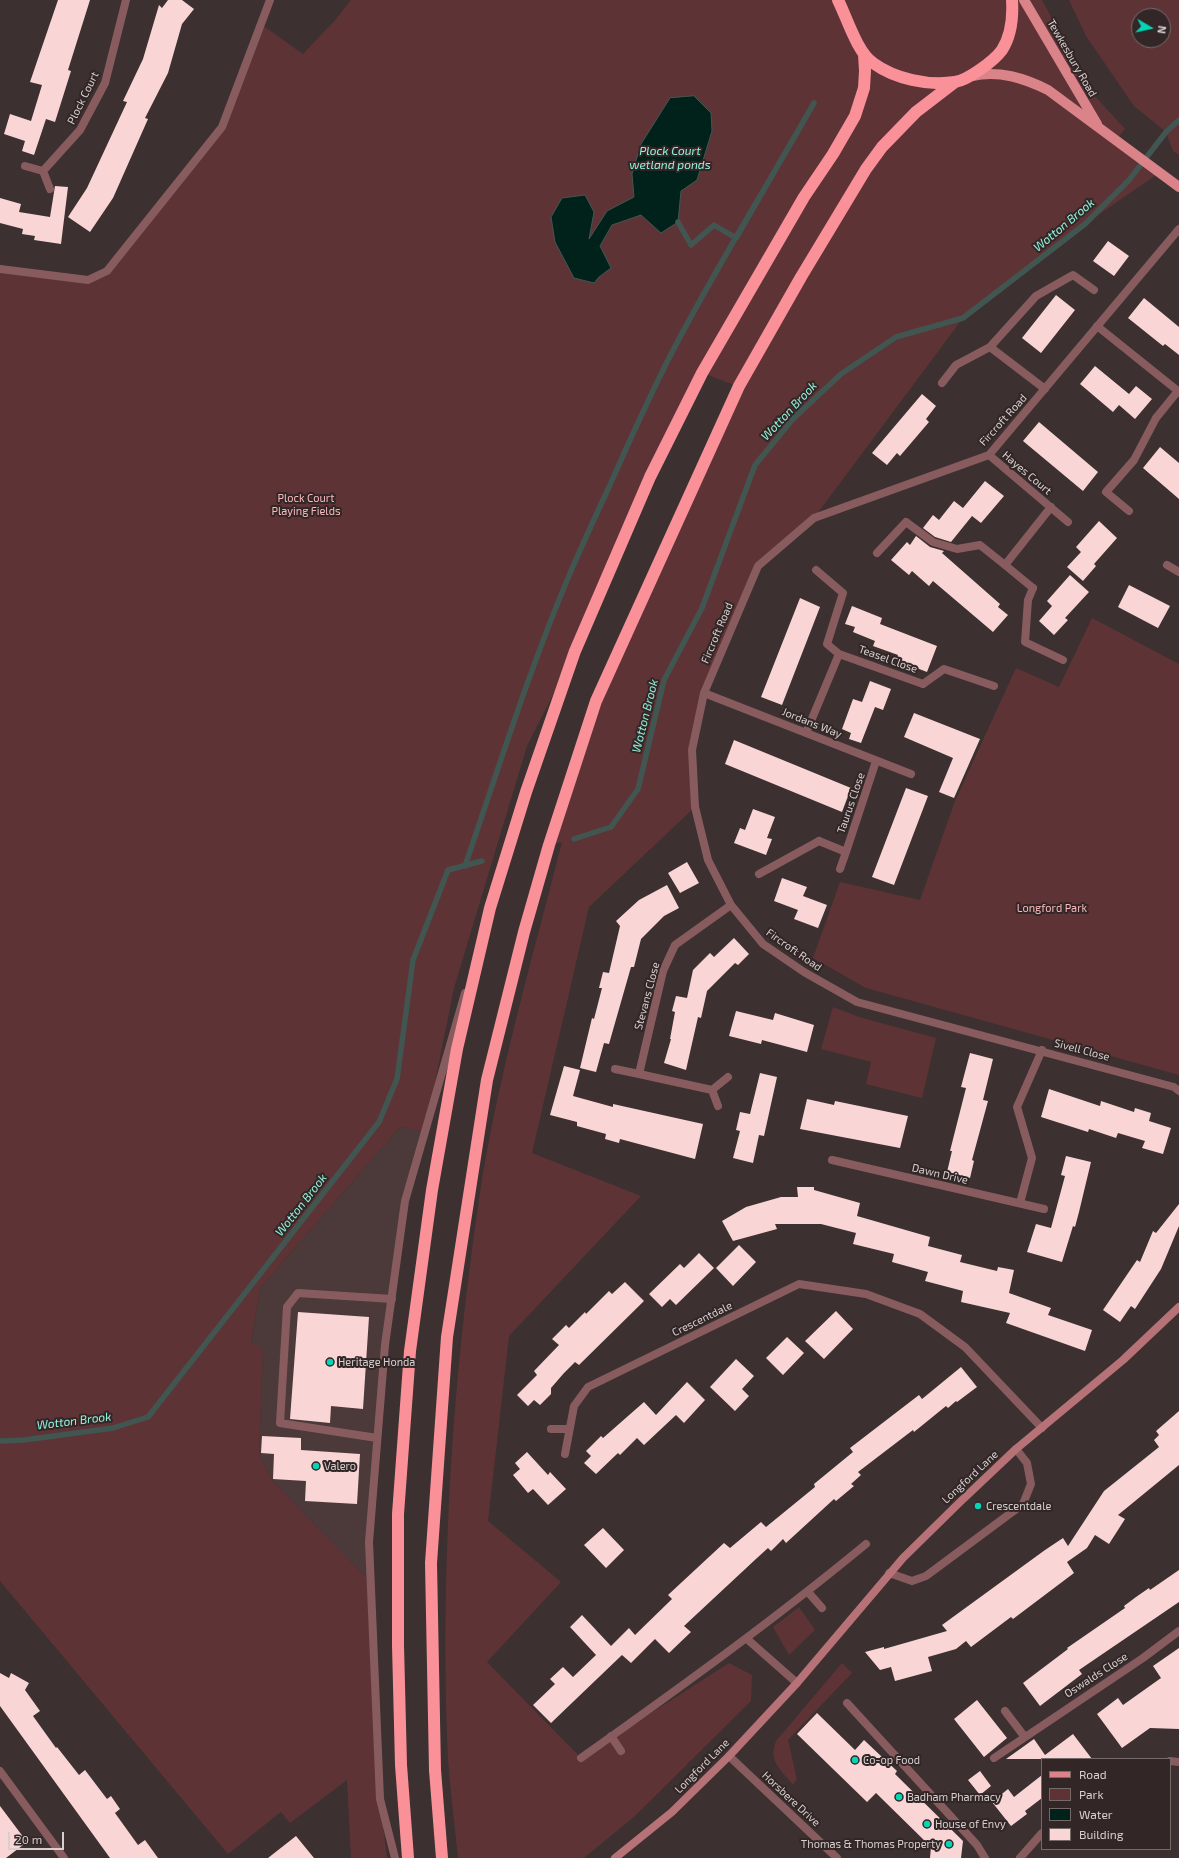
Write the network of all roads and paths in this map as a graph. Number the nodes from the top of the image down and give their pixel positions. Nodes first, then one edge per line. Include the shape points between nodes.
1 (126, 0) edge
2 (270, 0) edge
3 (838, 0) edge
4 (1012, 0) edge
5 (1024, 0) edge
6 (864, 54) junction
7 (960, 80) junction
8 (1099, 127) junction
9 (25, 166) dead end
10 (43, 171) junction
11 (1179, 187) edge
12 (50, 189) dead end
13 (1179, 229) edge
14 (0, 269) edge
15 (1094, 290) dead end
16 (1097, 326) junction
17 (990, 346) junction
18 (942, 383) dead end
19 (1045, 389) junction
20 (1179, 390) edge
21 (989, 455) junction
22 (1051, 507) junction
23 (1129, 511) dead end
24 (1068, 522) dead end
25 (876, 553) dead end
26 (1167, 565) dead end
27 (1005, 566) junction
28 (816, 570) dead end
29 (1179, 572) edge
30 (839, 654) junction
31 (1062, 660) dead end
32 (994, 686) dead end
33 (704, 693) junction
34 (806, 733) junction
35 (876, 761) junction
36 (911, 774) dead end
37 (846, 852) junction
38 (840, 869) dead end
39 (759, 874) dead end
40 (731, 905) junction
41 (490, 908) junction
42 (1042, 1050) junction
43 (615, 1069) dead end
44 (639, 1074) junction
45 (728, 1077) dead end
46 (712, 1090) junction
47 (1179, 1091) edge
48 (718, 1106) dead end
49 (832, 1160) dead end
50 (1020, 1203) junction
51 (1044, 1209) dead end
52 (392, 1299) junction
53 (1179, 1307) edge
54 (1042, 1428) junction
55 (550, 1429) dead end
56 (570, 1429) junction
57 (377, 1438) junction
58 (1016, 1449) junction
59 (565, 1454) dead end
60 (866, 1544) dead end
61 (889, 1573) junction
62 (808, 1592) junction
63 (822, 1608) dead end
64 (1179, 1631) edge
65 (746, 1639) junction
66 (797, 1683) junction
67 (847, 1703) dead end
68 (1005, 1711) dead end
69 (611, 1736) junction
70 (1024, 1736) junction
71 (621, 1751) dead end
72 (729, 1756) junction
73 (581, 1758) dead end
74 (994, 1758) dead end
75 (0, 1771) edge
76 (1041, 1834) edge
77 (61, 1857) edge
78 (395, 1858) edge
79 (408, 1858) edge
80 (442, 1858) edge
81 (615, 1858) edge
82 (837, 1858) edge
83 (985, 1858) edge
84 (1020, 1858) edge

1 - 10 street, Plock Court via 105,83 80,130
2 - 14 street via 222,127 107,271 88,280
3 - 6 highway
4 - 7 highway via 1011,26 1002,49 986,65
5 - 8 main road, Tewkesbury Road
6 - 7 highway via 872,63 914,81
6 - 41 highway via 864,88 855,116 800,204 702,373 650,477 575,651 526,792
7 - 8 main road, Tewkesbury Road via 982,74 1000,74 1024,80 1048,90
7 - 80 highway via 916,112 882,147 866,169 800,277 739,386 596,701 549,845 487,1080 446,1337 431,1563 435,1770
8 - 11 main road, Tewkesbury Road
9 - 10 street
10 - 12 street
13 - 16 street, Fircroft Road
15 - 17 street via 1073,275 1036,296
16 - 19 street, Fircroft Road
16 - 20 street
17 - 18 street via 956,365
17 - 19 street
19 - 21 street, Fircroft Road
20 - 23 street via 1156,418 1134,460 1106,492
21 - 22 street, Hayes Court
21 - 33 street, Fircroft Road via 814,518 758,566
22 - 24 street, Hayes Court
22 - 27 street, Hayes Court
25 - 27 street via 906,522 934,542 945,546 957,549 980,545
26 - 29 street
27 - 31 street via 1034,588 1028,600 1025,642
28 - 30 street via 843,592 827,644
30 - 32 street, Teasel Close via 923,684 944,670
30 - 34 street
33 - 34 street, Jordans Way
33 - 40 street, Fircroft Road via 692,750 695,808 708,860
34 - 35 street, Jordans Way
35 - 36 street, Jordans Way
35 - 37 street, Taurus Close
37 - 38 street, Taurus Close
37 - 39 street, Taurus Close via 819,841
40 - 42 street, Fircroft Road via 762,944 804,972 857,1002
40 - 44 street, Stevans Close via 675,945 664,971
41 - 52 street via 405,1201
41 - 79 highway via 457,1049 432,1190 410,1351 398,1514 400,1749
42 - 47 street, Sivell Close via 1174,1087
42 - 50 street, Sivell Close via 1017,1107 1032,1158
43 - 44 street
44 - 46 street
45 - 46 street
46 - 48 street
49 - 50 street, Dawn Drive
50 - 51 street, Dawn Drive
52 - 57 street via 385,1344
52 - 57 street via 298,1293 287,1307 280,1423
53 - 54 street, Longford Lane via 1123,1360
54 - 56 street, Crescentdale via 965,1347 920,1314 866,1294 799,1284 588,1387 574,1406
54 - 58 street, Longford Lane
55 - 56 street
56 - 59 street, Crescentdale
57 - 78 street via 369,1542 380,1799
58 - 61 street, Longford Lane
58 - 61 street via 1027,1463 1031,1484 1023,1504 926,1576 912,1581
60 - 62 street
61 - 66 street, Longford Lane
62 - 63 street
62 - 65 street
64 - 70 street, Oswalds Close via 1143,1658
65 - 66 street
65 - 69 street
66 - 72 street, Longford Lane
67 - 83 street via 977,1845
68 - 70 street
69 - 71 street
69 - 73 street
70 - 74 street, Oswalds Close
72 - 81 street, Longford Lane via 672,1812
72 - 82 street, Horsbere Drive
75 - 77 street
76 - 84 street

